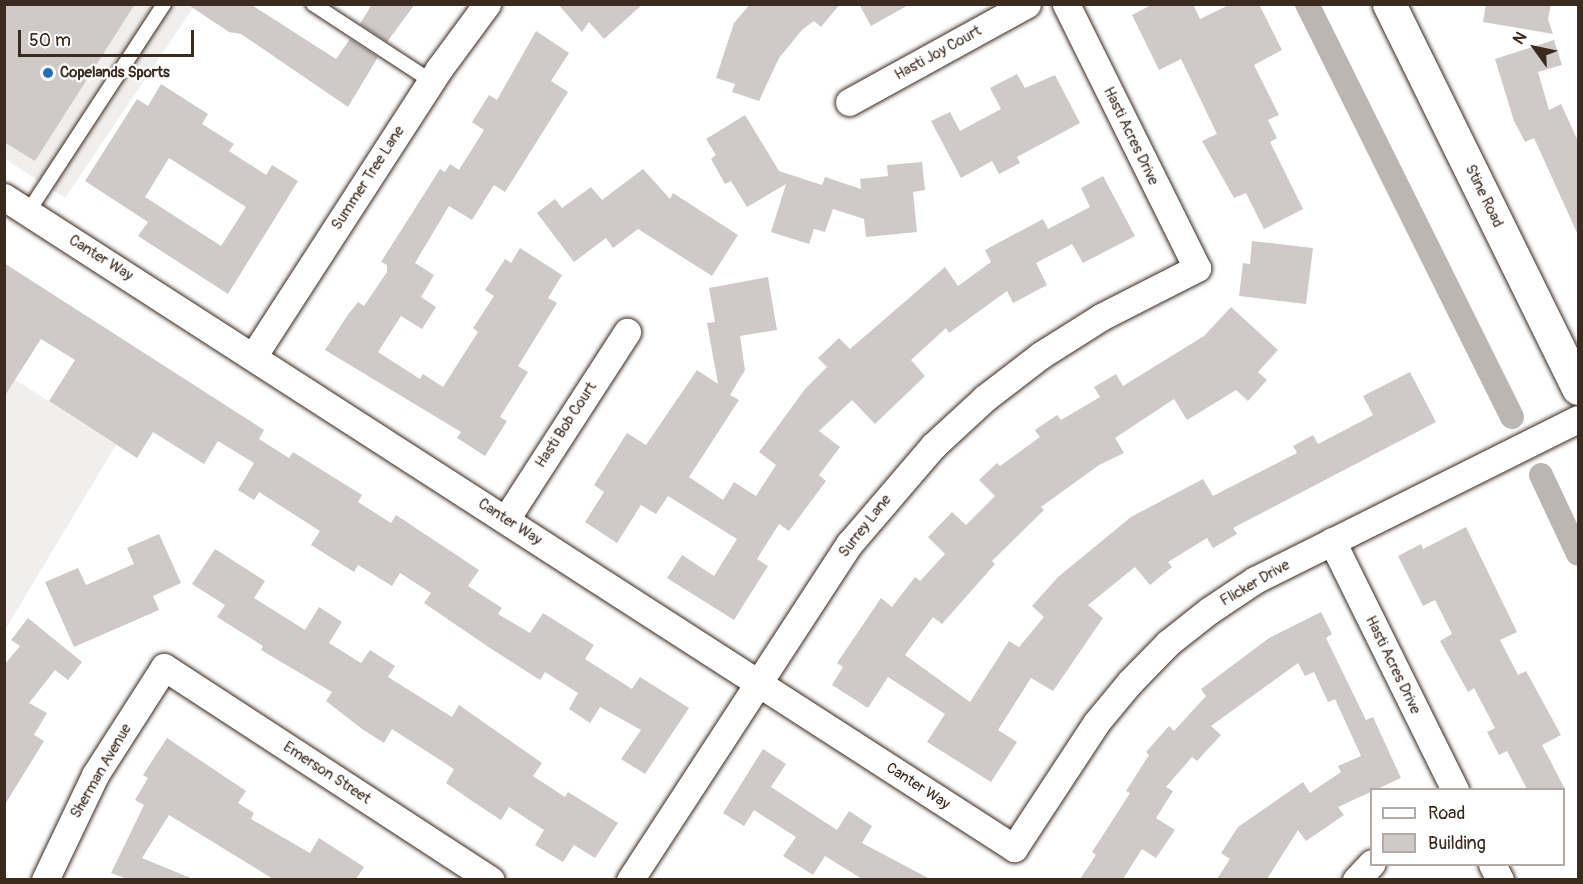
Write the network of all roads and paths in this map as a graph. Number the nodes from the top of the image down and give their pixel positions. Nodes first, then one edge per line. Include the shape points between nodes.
1 (164, 4) edge
2 (313, 4) edge
3 (487, 4) edge
4 (1027, 4) edge
5 (1066, 4) edge
6 (1389, 4) edge
7 (431, 81) junction
8 (849, 102) dead end
9 (4, 196) edge
10 (28, 212) junction
11 (1197, 268) joint
12 (627, 332) dead end
13 (254, 355) junction
14 (1578, 388) edge
15 (1578, 418) edge
16 (506, 519) junction
17 (1332, 541) junction
18 (164, 667) joint
19 (758, 682) junction
20 (1455, 788) edge
21 (1014, 848) joint
22 (1370, 864) edge
23 (45, 879) edge
24 (491, 879) edge
25 (630, 879) edge
26 (1356, 879) edge

1 - 10 lane
2 - 7 lane
3 - 7 street, Summer Tree Lane
4 - 8 street, Hasti Joy Court
5 - 11 street, Hasti Acres Drive
6 - 14 street, Stine Road
7 - 13 street, Summer Tree Lane
9 - 10 street, Canter Way
10 - 13 street, Canter Way
11 - 19 street, Surrey Lane via 1101,317 1041,355 985,398 933,446 850,543
12 - 16 street, Hasti Bob Court
13 - 16 street, Canter Way
15 - 17 street, Flicker Drive
16 - 19 street, Canter Way
17 - 20 street, Hasti Acres Drive
17 - 21 street, Flicker Drive via 1255,580 1168,644 1096,723
18 - 23 street, Sherman Avenue via 96,775
18 - 24 street, Emerson Street
19 - 21 street, Canter Way
19 - 25 street, Surrey Lane
22 - 26 street

